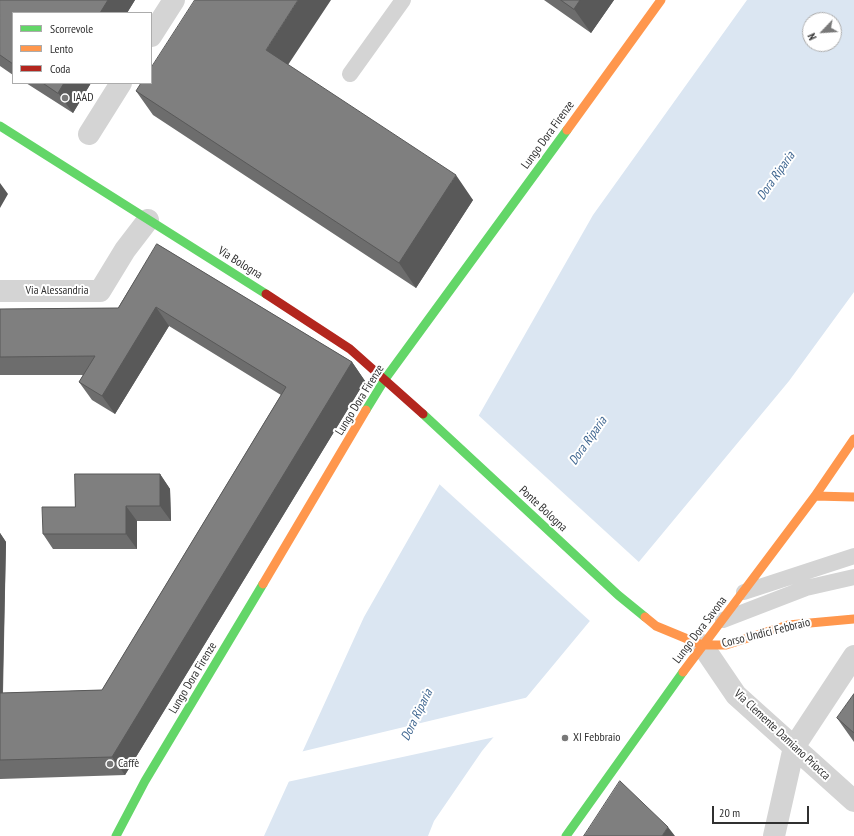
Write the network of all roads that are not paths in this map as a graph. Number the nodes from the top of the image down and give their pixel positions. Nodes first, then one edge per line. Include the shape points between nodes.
1 (174, 0) edge
2 (403, 0) edge
3 (661, 0) edge
4 (152, 34) edge
5 (350, 74) dead end
6 (120, 84) edge
7 (0, 126) edge
8 (89, 134) dead end
9 (148, 220) junction
10 (0, 291) edge
11 (386, 379) junction
12 (854, 439) edge
13 (451, 442) joint
14 (815, 496) junction
15 (854, 497) edge
16 (854, 556) edge
17 (854, 577) edge
18 (744, 592) junction
19 (854, 619) edge
20 (723, 620) junction
21 (702, 645) junction
22 (854, 656) edge
23 (794, 747) junction
24 (854, 801) edge
25 (116, 836) edge
26 (566, 836) edge
27 (774, 836) edge

1 - 4 street
2 - 5 lane
3 - 11 street, Lungo Dora Firenze
6 - 8 street
7 - 9 street, Via Bologna
9 - 10 street, Via Alessandria via 125,250 100,291
9 - 11 street, Via Bologna via 314,324
11 - 13 street, Via Bologna
11 - 25 street, Lungo Dora Firenze via 145,781
12 - 14 street, Lungo Dora Savona
13 - 21 street, Ponte Bologna via 618,595 656,626
14 - 15 street
14 - 18 street, Lungo Dora Savona
16 - 18 lane
17 - 20 lane, Corso Undici Febbraio via 806,588
18 - 20 street, Lungo Dora Savona
19 - 21 street, Corso Undici Febbraio via 788,625 726,645
20 - 21 street, Lungo Dora Savona
21 - 23 street, Via Clemente Damiano Priocca via 736,695
21 - 26 street, Lungo Dora Savona
22 - 23 street
23 - 24 street, Via Clemente Damiano Priocca
23 - 27 street

